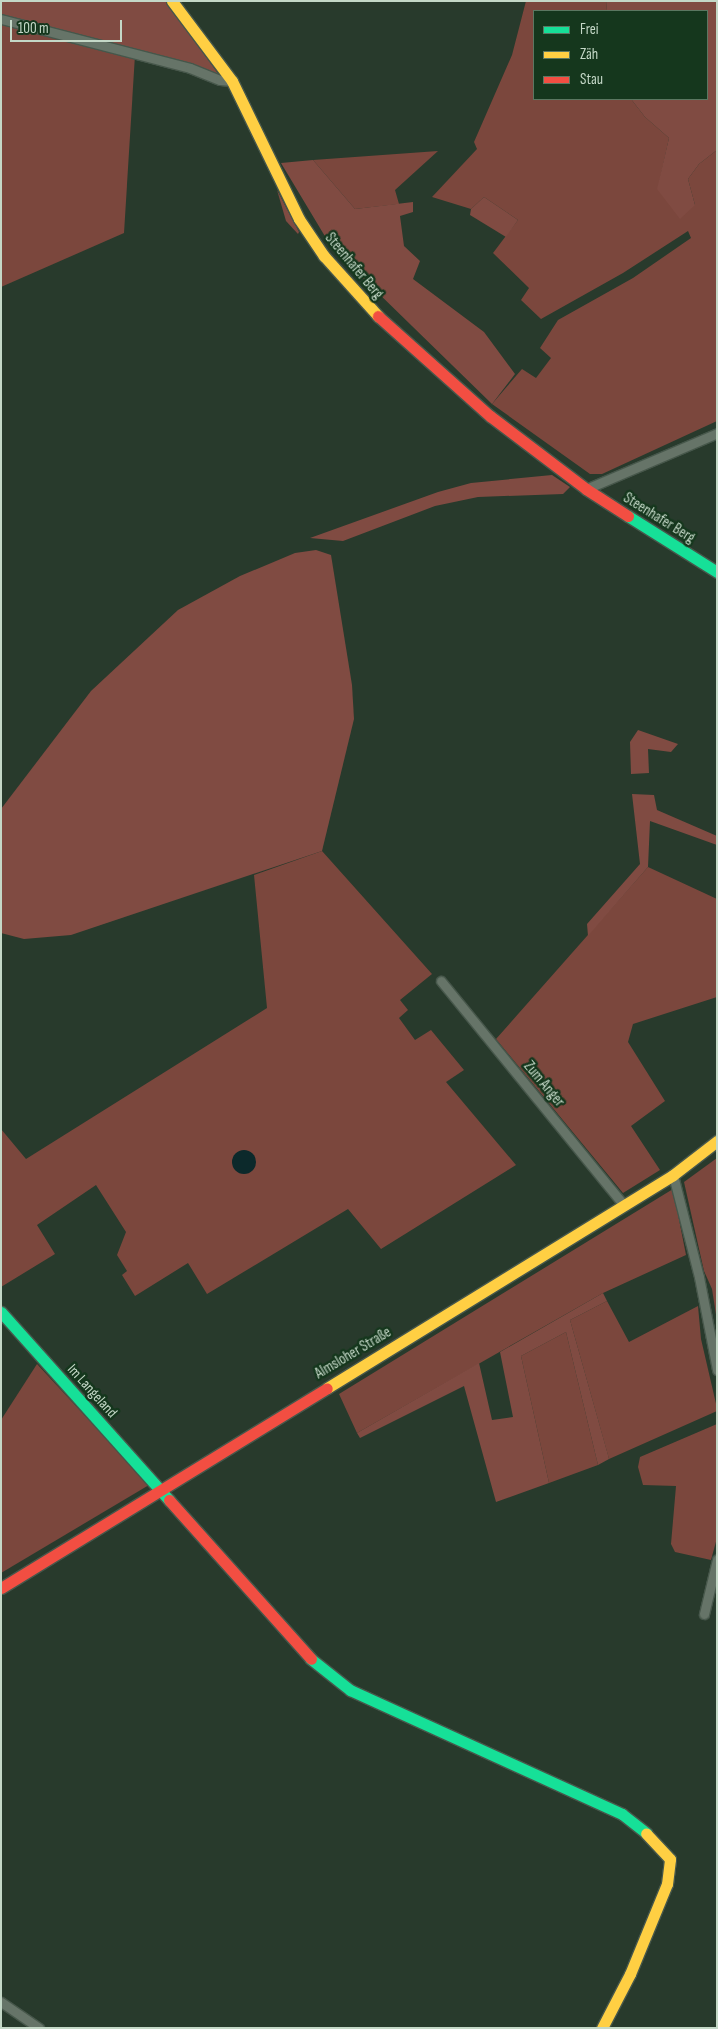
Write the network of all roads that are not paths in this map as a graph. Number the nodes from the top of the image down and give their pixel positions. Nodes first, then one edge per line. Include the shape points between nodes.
1 (172, 1) edge
2 (1, 19) edge
3 (232, 81) junction
4 (717, 433) edge
5 (586, 490) junction
6 (717, 572) edge
7 (441, 981) dead end
8 (717, 1141) edge
9 (673, 1175) junction
10 (624, 1205) junction
11 (1, 1312) edge
12 (717, 1370) edge
13 (160, 1490) junction
14 (717, 1560) edge
15 (1, 1588) edge
16 (704, 1614) dead end
17 (1, 2002) edge
18 (39, 2028) edge
19 (602, 2028) edge

1 - 3 street, Steenhafer Berg
2 - 3 street
3 - 5 street, Steenhafer Berg via 299,219 343,279 368,307 470,399
4 - 5 street, Steenhafer Berg
5 - 6 street, Steenhafer Berg
7 - 10 street, Zum Anger
8 - 9 street, Almsloher Straße
9 - 10 street, Almsloher Straße
9 - 12 street via 699,1277
10 - 13 street, Almsloher Straße
11 - 13 street, Im Langeland
13 - 15 street, Almsloher Straße
13 - 19 street, Im Langeland via 321,1670 350,1690 622,1814 643,1830 670,1859 667,1884 622,1990
14 - 16 street
17 - 18 street

